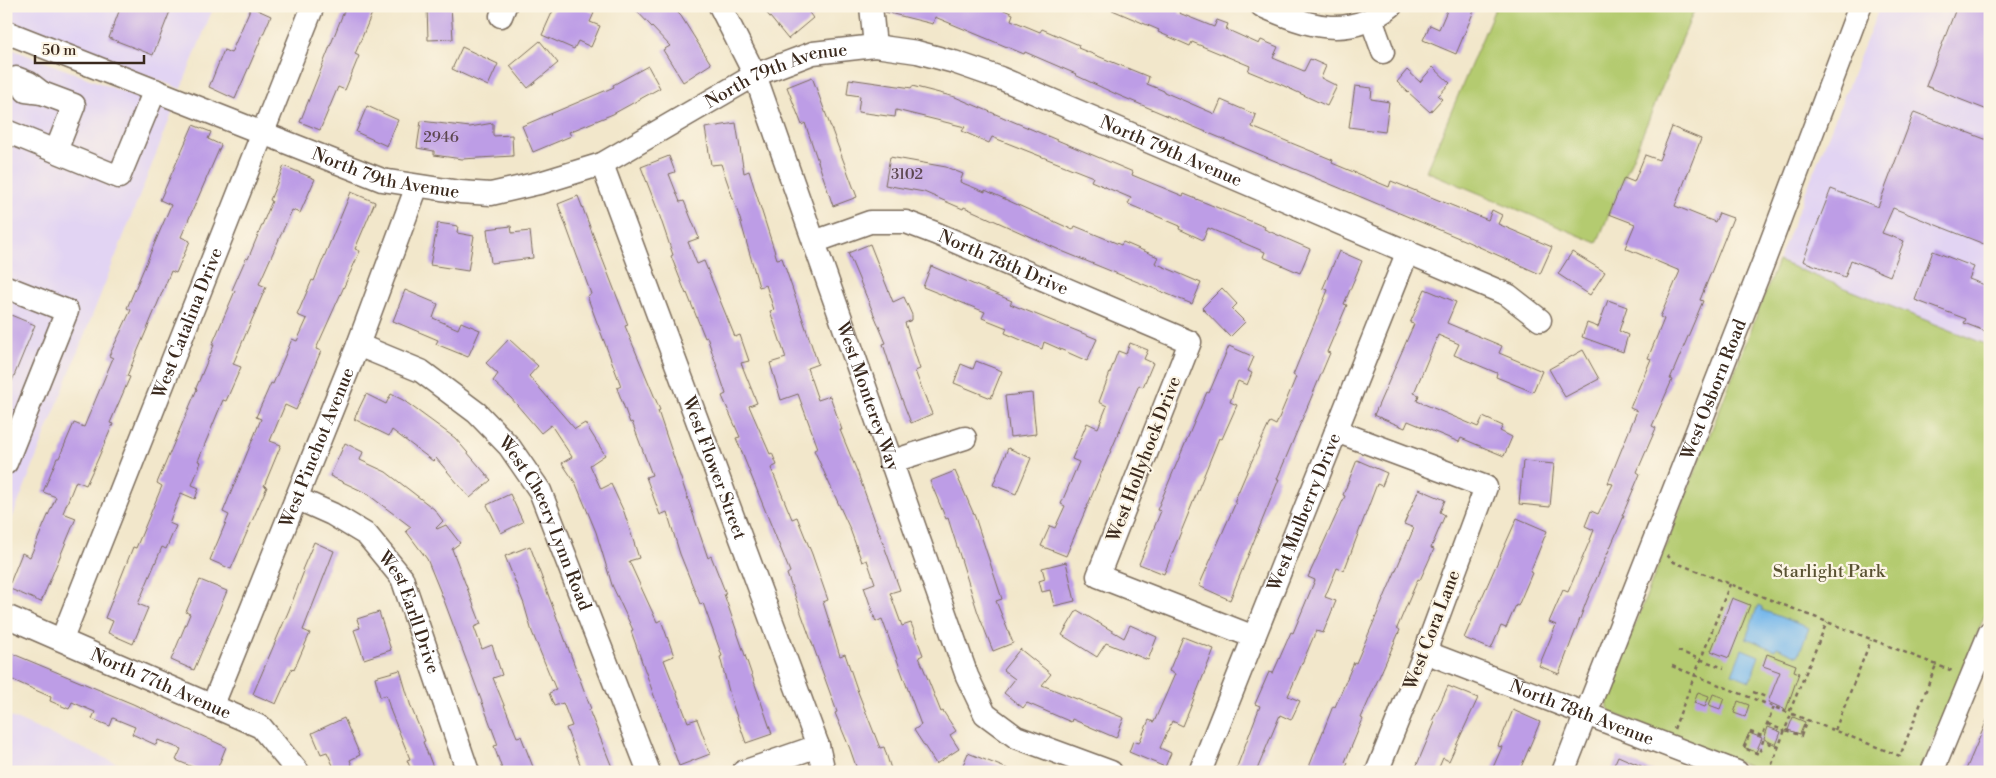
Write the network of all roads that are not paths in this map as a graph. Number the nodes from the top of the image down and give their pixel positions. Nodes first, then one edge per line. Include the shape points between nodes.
1 (313, 6) edge
2 (720, 6) edge
3 (871, 6) edge
4 (1262, 6) edge
5 (1391, 6) edge
6 (1860, 6) edge
7 (1371, 19) junction
8 (6, 32) edge
9 (875, 46) junction
10 (1383, 52) dead end
11 (755, 75) junction
12 (20, 90) edge
13 (155, 90) junction
14 (6, 131) edge
15 (263, 134) junction
16 (56, 151) junction
17 (602, 164) junction
18 (417, 186) junction
19 (814, 242) junction
20 (1408, 251) junction
21 (6, 287) edge
22 (1540, 320) dead end
23 (1190, 342) joint
24 (358, 345) junction
25 (1336, 431) junction
26 (965, 438) dead end
27 (890, 462) junction
28 (6, 463) edge
29 (296, 498) junction
30 (6, 616) edge
31 (1990, 632) edge
32 (1254, 637) junction
33 (62, 639) junction
34 (1425, 652) junction
35 (212, 707) junction
36 (1585, 714) junction
37 (818, 746) junction
38 (298, 772) edge
39 (468, 772) edge
40 (649, 772) edge
41 (743, 772) edge
42 (824, 772) edge
43 (1111, 772) edge
44 (1200, 772) edge
45 (1378, 772) edge
46 (1563, 772) edge
47 (1737, 772) edge
48 (1932, 772) edge

1 - 15 street, West Catalina Drive
2 - 11 street, West Monterey Way
3 - 9 street
4 - 7 street via 1311,25 1336,28
5 - 7 street
6 - 36 street, West Osborn Road via 1765,258
7 - 10 street
8 - 13 street, North 79th Avenue
9 - 11 street, North 79th Avenue via 813,54
9 - 20 street, North 79th Avenue via 917,52 1000,78
11 - 17 street, North 79th Avenue
11 - 19 street, West Monterey Way
12 - 16 street via 74,105
13 - 15 street, North 79th Avenue
13 - 16 street via 119,176
14 - 16 street
15 - 18 street, North 79th Avenue via 382,180
15 - 33 street, West Catalina Drive
17 - 18 street, North 79th Avenue via 491,194
17 - 37 street, West Flower Street
18 - 24 street, West Pinchot Avenue
19 - 23 street, North 78th Drive via 870,222 906,222
19 - 27 street, West Monterey Way
20 - 22 street, North 79th Avenue via 1508,295
20 - 25 street, West Mulberry Drive
21 - 28 street via 67,311
23 - 32 street, West Hollyhock Drive via 1098,576
24 - 29 street, West Pinchot Avenue
24 - 40 street, West Cheery Lynn Road via 421,371 477,413 509,446 540,491
25 - 32 street, West Mulberry Drive
25 - 34 street, West Cora Lane via 1486,487
26 - 27 street
27 - 43 street, West Monterey Way via 967,676 985,714 1016,737
29 - 35 street, West Pinchot Avenue
29 - 39 street, West Earll Drive via 367,535 402,578
30 - 33 street, North 77th Avenue
31 - 48 street
32 - 44 street, West Mulberry Drive
33 - 35 street, North 77th Avenue
34 - 36 street, North 78th Avenue
34 - 45 street, West Cora Lane
35 - 38 street, North 77th Avenue via 261,727
36 - 46 street, West Osborn Road
36 - 47 street, North 78th Avenue
37 - 41 street
37 - 42 street, West Flower Street

